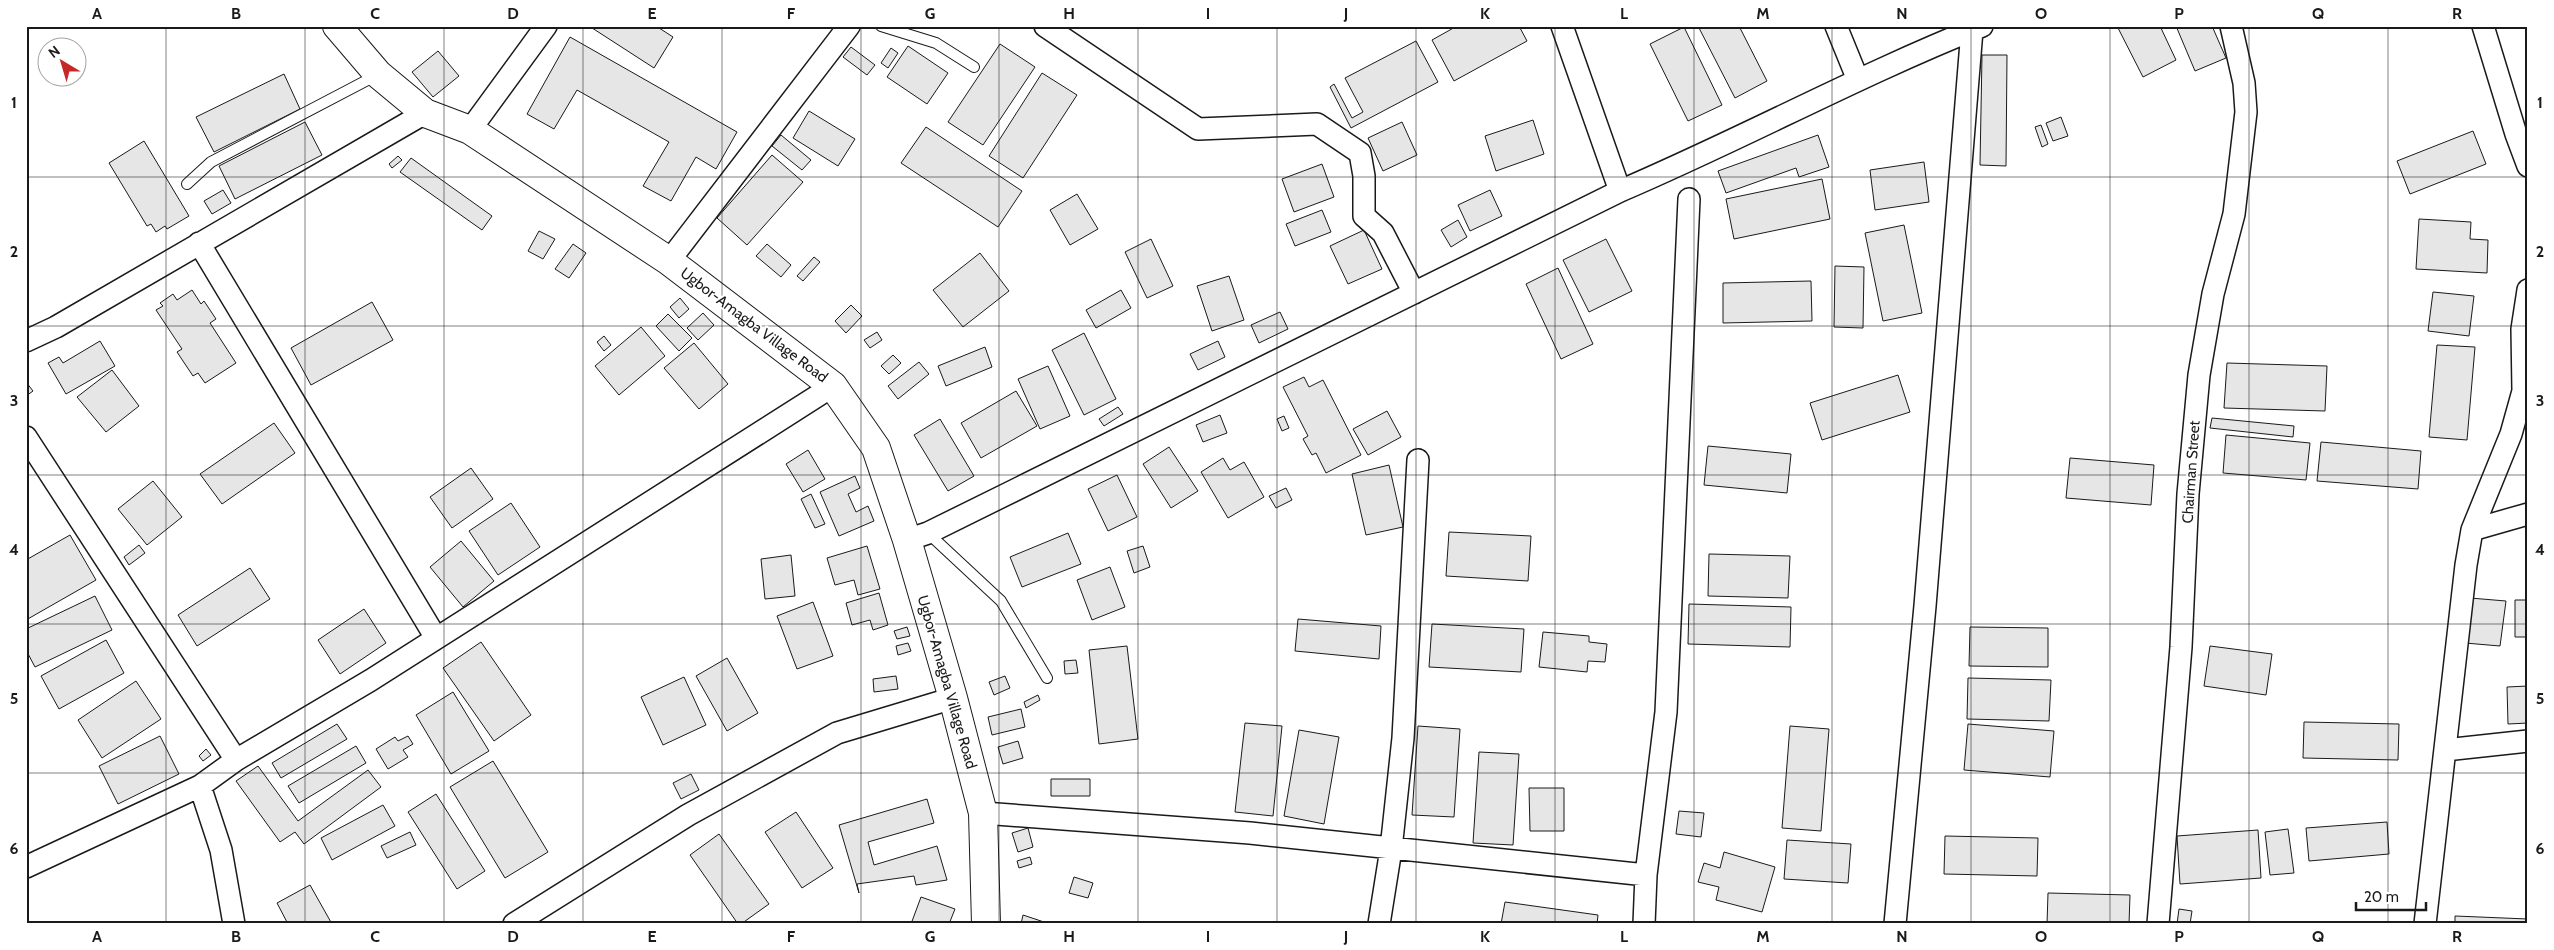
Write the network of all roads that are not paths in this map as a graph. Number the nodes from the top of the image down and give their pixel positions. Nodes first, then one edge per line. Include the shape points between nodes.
1 (337, 26) edge
2 (546, 26) edge
3 (849, 26) edge
4 (881, 26) edge
5 (1045, 26) edge
6 (1562, 26) edge
7 (1836, 26) edge
8 (2231, 26) edge
9 (2483, 26) edge
10 (1977, 28) edge
11 (974, 67) dead end
12 (378, 74) junction
13 (1858, 80) junction
14 (425, 113) junction
15 (470, 130) junction
16 (2528, 166) edge
17 (187, 184) dead end
18 (1620, 191) junction
19 (1689, 199) dead end
20 (199, 243) junction
21 (669, 261) junction
22 (2528, 290) edge
23 (1414, 293) junction
24 (26, 342) edge
25 (834, 386) junction
26 (26, 436) edge
27 (1418, 460) dead end
28 (2528, 514) edge
29 (2472, 530) junction
30 (917, 537) junction
31 (436, 638) junction
32 (1047, 678) dead end
33 (953, 698) junction
34 (2528, 741) edge
35 (2445, 750) junction
36 (236, 760) junction
37 (200, 786) junction
38 (983, 813) junction
39 (1391, 848) junction
40 (26, 867) edge
41 (1646, 874) junction
42 (234, 924) edge
43 (514, 924) edge
44 (986, 924) edge
45 (1379, 924) edge
46 (1644, 924) edge
47 (1895, 924) edge
48 (2158, 924) edge
49 (2425, 924) edge

1 - 12 street, Ugbor-Amagba Village Road
2 - 15 street
3 - 21 street
4 - 11 lane via 936,43
5 - 23 street via 1198,129 1317,124 1360,153 1364,176 1364,216 1382,233
6 - 18 street
7 - 13 street
8 - 48 street, Chairman Street via 2244,83 2246,112 2234,214 2213,294 2198,375 2188,494 2181,647
9 - 16 street
10 - 13 street
10 - 47 street
12 - 14 street, Ugbor-Amagba Village Road
12 - 17 lane via 211,162
13 - 18 street via 1689,162
14 - 15 street, Ugbor-Amagba Village Road
14 - 20 street
15 - 21 street, Ugbor-Amagba Village Road
18 - 23 street
19 - 41 street via 1666,712
20 - 24 street
20 - 31 street
21 - 25 street, Ugbor-Amagba Village Road
22 - 29 street via 2522,329 2523,391 2511,434
23 - 30 street
25 - 30 street, Ugbor-Amagba Village Road via 876,448
25 - 31 street
26 - 36 street
27 - 39 street via 1404,738
28 - 29 street
29 - 35 street
30 - 32 lane via 1001,601
30 - 33 street, Ugbor-Amagba Village Road
31 - 36 street
33 - 38 street, Ugbor-Amagba Village Road
33 - 43 street via 837,732 688,815
34 - 35 street
35 - 49 street
36 - 37 street
37 - 40 street
37 - 42 street via 221,850
38 - 39 street via 1250,833
38 - 44 street, Ugbor-Amagba Village Road
39 - 41 street
39 - 45 street
41 - 46 street

